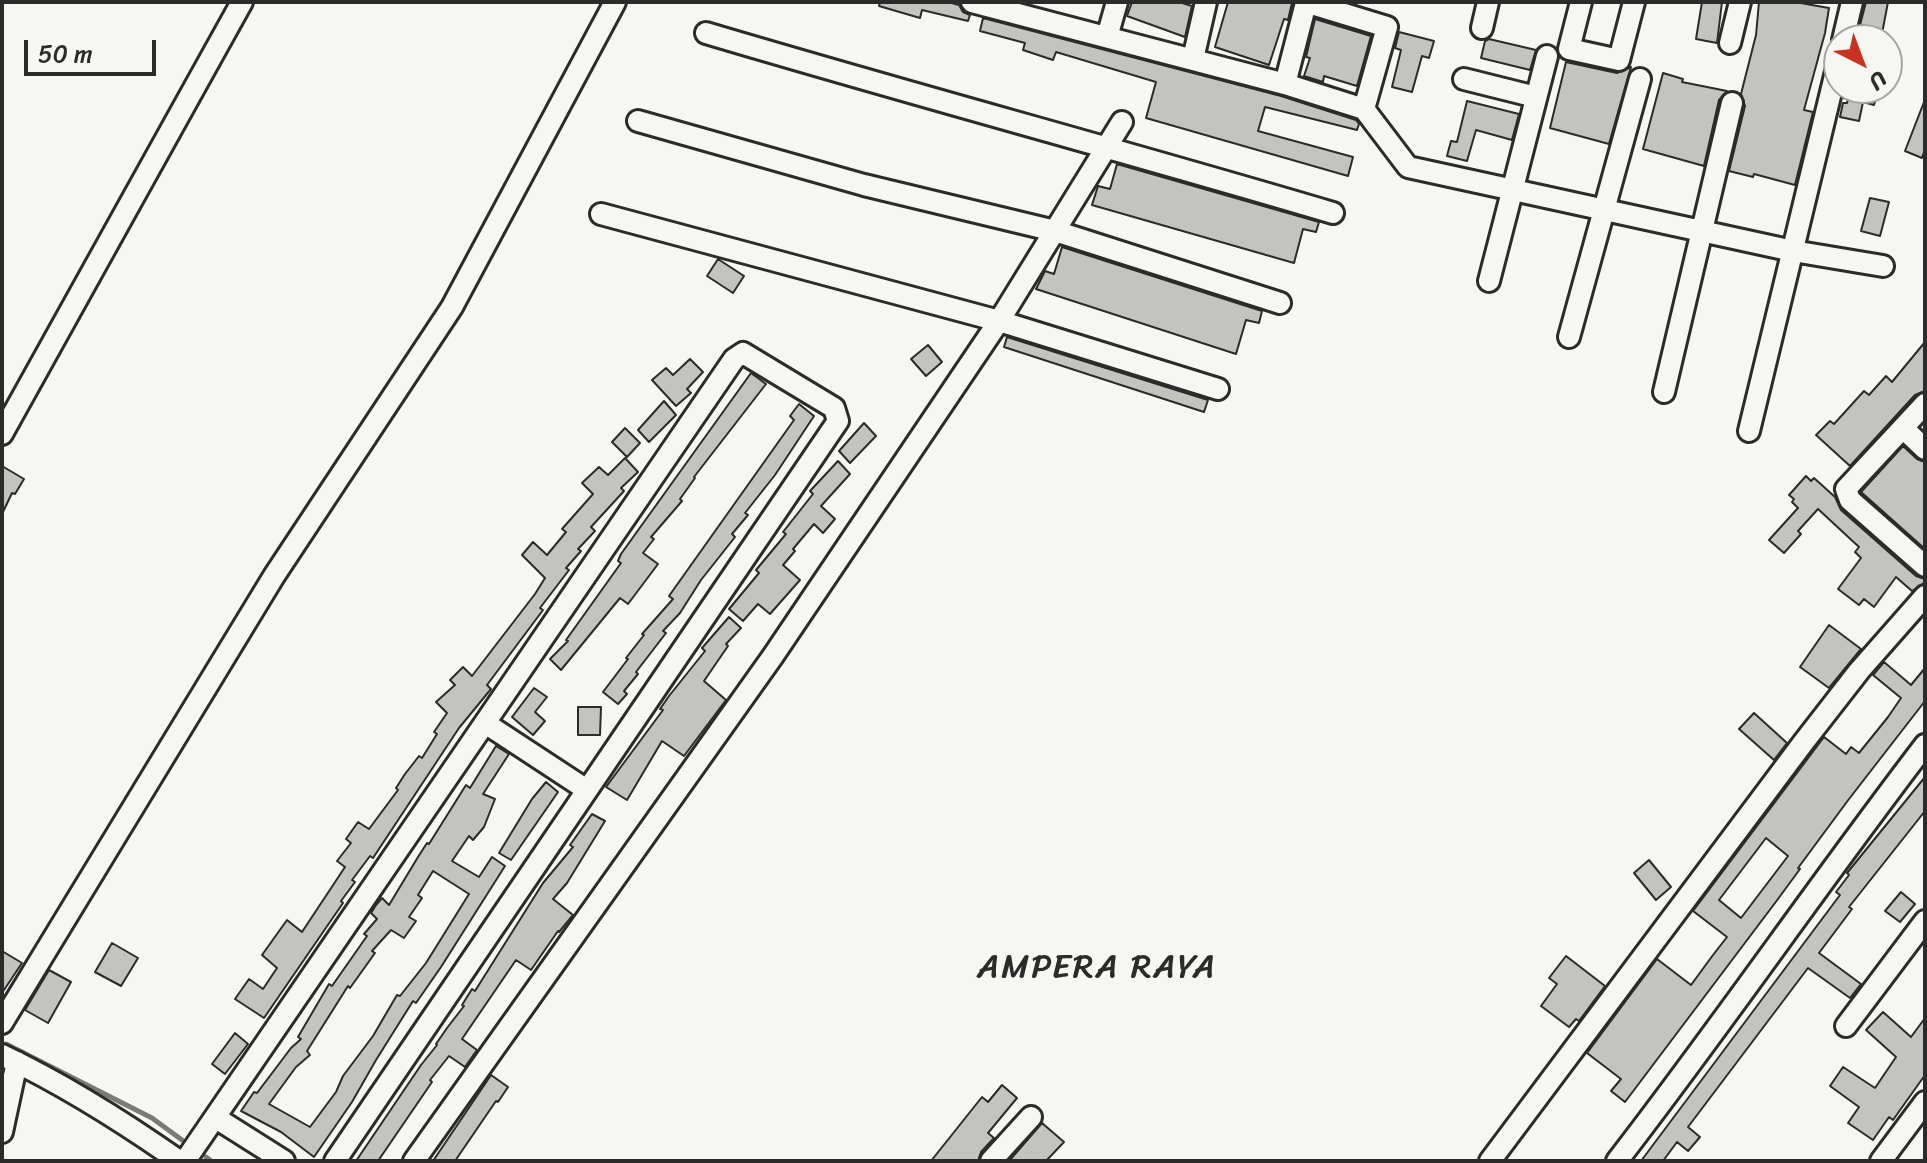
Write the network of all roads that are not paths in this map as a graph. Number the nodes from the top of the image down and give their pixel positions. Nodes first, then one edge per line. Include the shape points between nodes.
1 (242, 2) edge
2 (615, 2) edge
3 (972, 2) edge
4 (1117, 2) edge
5 (1206, 2) edge
6 (1488, 2) edge
7 (1581, 2) edge
8 (1634, 2) edge
9 (1740, 2) edge
10 (1852, 2) edge
11 (1305, 3) edge
12 (1019, 9) edge
13 (1847, 24) edge
14 (1482, 28) dead end
15 (706, 33) dead end
16 (1107, 37) junction
17 (1730, 43) dead end
18 (1547, 56) dead end
19 (1193, 59) junction
20 (1464, 79) dead end
21 (1640, 79) dead end
22 (1285, 84) junction
23 (1536, 97) junction
24 (1732, 103) dead end
25 (1828, 104) edge
26 (1364, 109) junction
27 (638, 121) dead end
28 (1122, 122) dead end
29 (1107, 146) junction
30 (1513, 189) junction
31 (1606, 209) junction
32 (1333, 213) dead end
33 (601, 214) dead end
34 (1701, 229) junction
35 (1055, 231) junction
36 (1793, 251) junction
37 (1883, 266) dead end
38 (1489, 281) dead end
39 (1280, 303) dead end
40 (999, 321) junction
41 (1569, 337) dead end
42 (1218, 389) dead end
43 (1664, 392) dead end
44 (1925, 404) edge
45 (1904, 429) junction
46 (1749, 431) dead end
47 (2, 434) edge
48 (1925, 449) edge
49 (1925, 566) edge
50 (1925, 596) edge
51 (485, 723) junction
52 (1925, 745) edge
53 (587, 790) junction
54 (1925, 921) edge
55 (2, 1023) edge
56 (1846, 1026) dead end
57 (9, 1058) edge
58 (1925, 1102) edge
59 (1031, 1117) dead end
60 (216, 1118) junction
61 (2, 1132) edge
62 (182, 1161) edge
63 (284, 1161) edge
64 (335, 1161) edge
65 (414, 1161) edge
66 (991, 1161) edge
67 (1490, 1161) edge
68 (1617, 1161) edge
69 (1881, 1161) edge

1 - 47 street
2 - 55 street via 452,307 274,576
3 - 12 street
4 - 16 street
5 - 19 street
6 - 14 street
7 - 8 street via 1569,49 1619,60
9 - 17 street
10 - 13 street
11 - 22 street
11 - 26 street via 1387,27
12 - 16 street
15 - 29 street
16 - 19 street
18 - 23 street
19 - 22 street
20 - 23 street
21 - 31 street
22 - 26 street
23 - 30 street
24 - 34 street
25 - 36 street
26 - 30 street via 1408,167
27 - 35 street via 864,185
28 - 29 street
29 - 32 street
29 - 35 street
30 - 31 street
30 - 38 street
31 - 34 street
31 - 41 street
33 - 40 street
34 - 36 street
34 - 43 street
35 - 39 street
35 - 40 street
36 - 37 street
36 - 46 street
40 - 42 street
40 - 65 street via 773,656
44 - 45 street
45 - 48 street
45 - 49 street via 1846,494
50 - 67 street via 1812,731
51 - 53 street
51 - 53 street via 738,354 834,408 838,421
51 - 60 street
52 - 68 street
53 - 64 street
54 - 56 street
57 - 61 street
57 - 62 street via 112,1114
58 - 69 street
59 - 66 street
60 - 62 street
60 - 63 street

